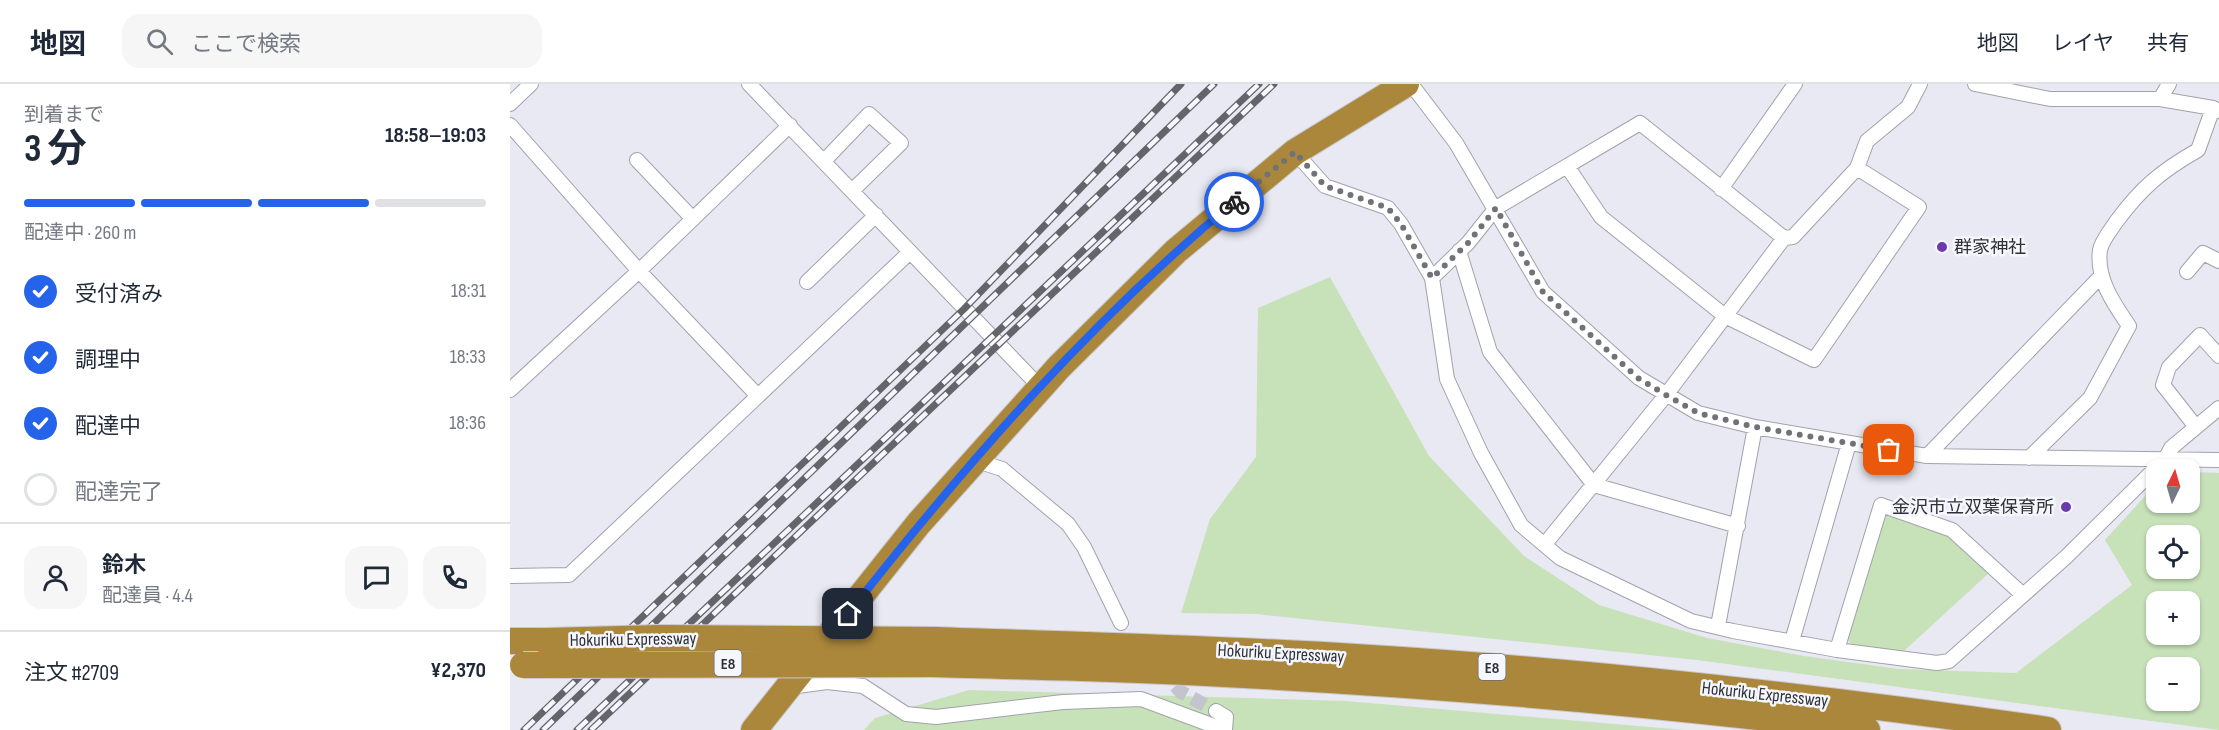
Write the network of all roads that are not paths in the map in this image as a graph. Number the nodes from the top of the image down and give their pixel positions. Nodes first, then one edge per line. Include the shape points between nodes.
1 (531, 84) edge
2 (749, 84) edge
3 (1406, 84) edge
4 (1411, 84) edge
5 (1795, 84) edge
6 (1920, 84) edge
7 (1975, 84) edge
8 (2169, 84) edge
9 (2160, 99) junction
10 (510, 104) edge
11 (2216, 110) edge
12 (510, 125) edge
13 (790, 125) junction
14 (1295, 152) junction
15 (637, 160) dead end
16 (825, 161) junction
17 (1567, 166) junction
18 (1857, 168) junction
19 (1721, 189) junction
20 (853, 190) junction
21 (1496, 208) junction
22 (876, 215) junction
23 (693, 219) junction
24 (1784, 237) junction
25 (1459, 251) junction
26 (910, 252) junction
27 (2219, 261) edge
28 (639, 271) junction
29 (2187, 272) dead end
30 (2102, 275) junction
31 (1432, 278) junction
32 (807, 282) dead end
33 (1725, 316) junction
34 (2219, 356) edge
35 (1039, 386) junction
36 (510, 390) edge
37 (758, 395) junction
38 (1666, 395) junction
39 (2219, 408) edge
40 (1755, 427) junction
41 (2196, 427) junction
42 (1849, 443) junction
43 (1927, 456) junction
44 (2030, 458) junction
45 (2165, 459) joint
46 (974, 460) junction
47 (2200, 460) edge
48 (2219, 460) edge
49 (2146, 478) edge
50 (1594, 485) junction
51 (1738, 526) junction
52 (1545, 544) junction
53 (510, 576) edge
54 (2023, 595) junction
55 (1121, 623) dead end
56 (1718, 626) junction
57 (510, 641) edge
58 (1792, 641) junction
59 (1837, 650) junction
60 (934, 652) junction
61 (517, 665) edge
62 (790, 687) junction
63 (1216, 711) tunnel mouth
64 (754, 730) edge
65 (1225, 730) edge
66 (1867, 730) edge
67 (2048, 730) edge

1 - 10 street
2 - 13 street
3 - 14 highway
4 - 21 street via 1456,143
5 - 19 street
6 - 18 street via 1908,107 1867,141
7 - 9 street via 2050,99
8 - 9 street
9 - 11 street
11 - 30 street via 2198,150 2167,167 2139,191 2108,235 2100,250
12 - 28 street
13 - 16 street
13 - 23 street
14 - 31 street via 1325,186 1388,208
14 - 35 highway via 1176,251
15 - 23 street
16 - 20 street
16 - 20 street via 869,114 901,143
17 - 19 street via 1640,123
17 - 21 street
17 - 33 street via 1601,217
18 - 24 street via 1793,237
18 - 33 street via 1919,207 1814,360
19 - 24 street
20 - 22 street
21 - 25 street
21 - 38 street via 1543,292 1638,378
22 - 26 street
22 - 32 street
23 - 28 street
24 - 33 street
25 - 31 street
25 - 50 street via 1490,352
26 - 35 street
26 - 37 street
27 - 29 street via 2203,253
28 - 36 street
28 - 37 street
30 - 43 street
30 - 44 street via 2108,295 2129,326 2090,398
31 - 52 street via 1447,379 1481,453 1521,525
33 - 38 street
34 - 41 street via 2200,335 2169,367 2163,385
35 - 46 highway
37 - 53 street via 569,575
38 - 40 street via 1698,413
38 - 50 street
39 - 41 street
40 - 42 street
40 - 51 street
41 - 45 street via 2171,448
42 - 43 street
42 - 58 street
43 - 44 street
44 - 45 street
46 - 55 street via 1002,470 1068,524 1084,547
46 - 62 highway via 919,523
47 - 48 street
49 - 54 street
50 - 51 street
50 - 52 street
51 - 56 street
52 - 56 street via 1560,558 1628,592 1691,621
54 - 59 street via 1949,661 1937,663
54 - 59 street via 1952,530 1881,505
56 - 58 street
57 - 60 highway, Hokuriku Expressway / E8, bridge via 681,638
58 - 59 street
60 - 61 highway, Hokuriku Expressway / E8, bridge
60 - 66 highway, Hokuriku Expressway / E8 via 1351,681
60 - 67 highway, Hokuriku Expressway / E8 via 1223,650 1511,669 1820,699
62 - 64 highway
62 - 65 street via 827,682 863,686 906,714 936,717 1063,702 1142,699
63 - 65 street via 1226,717

